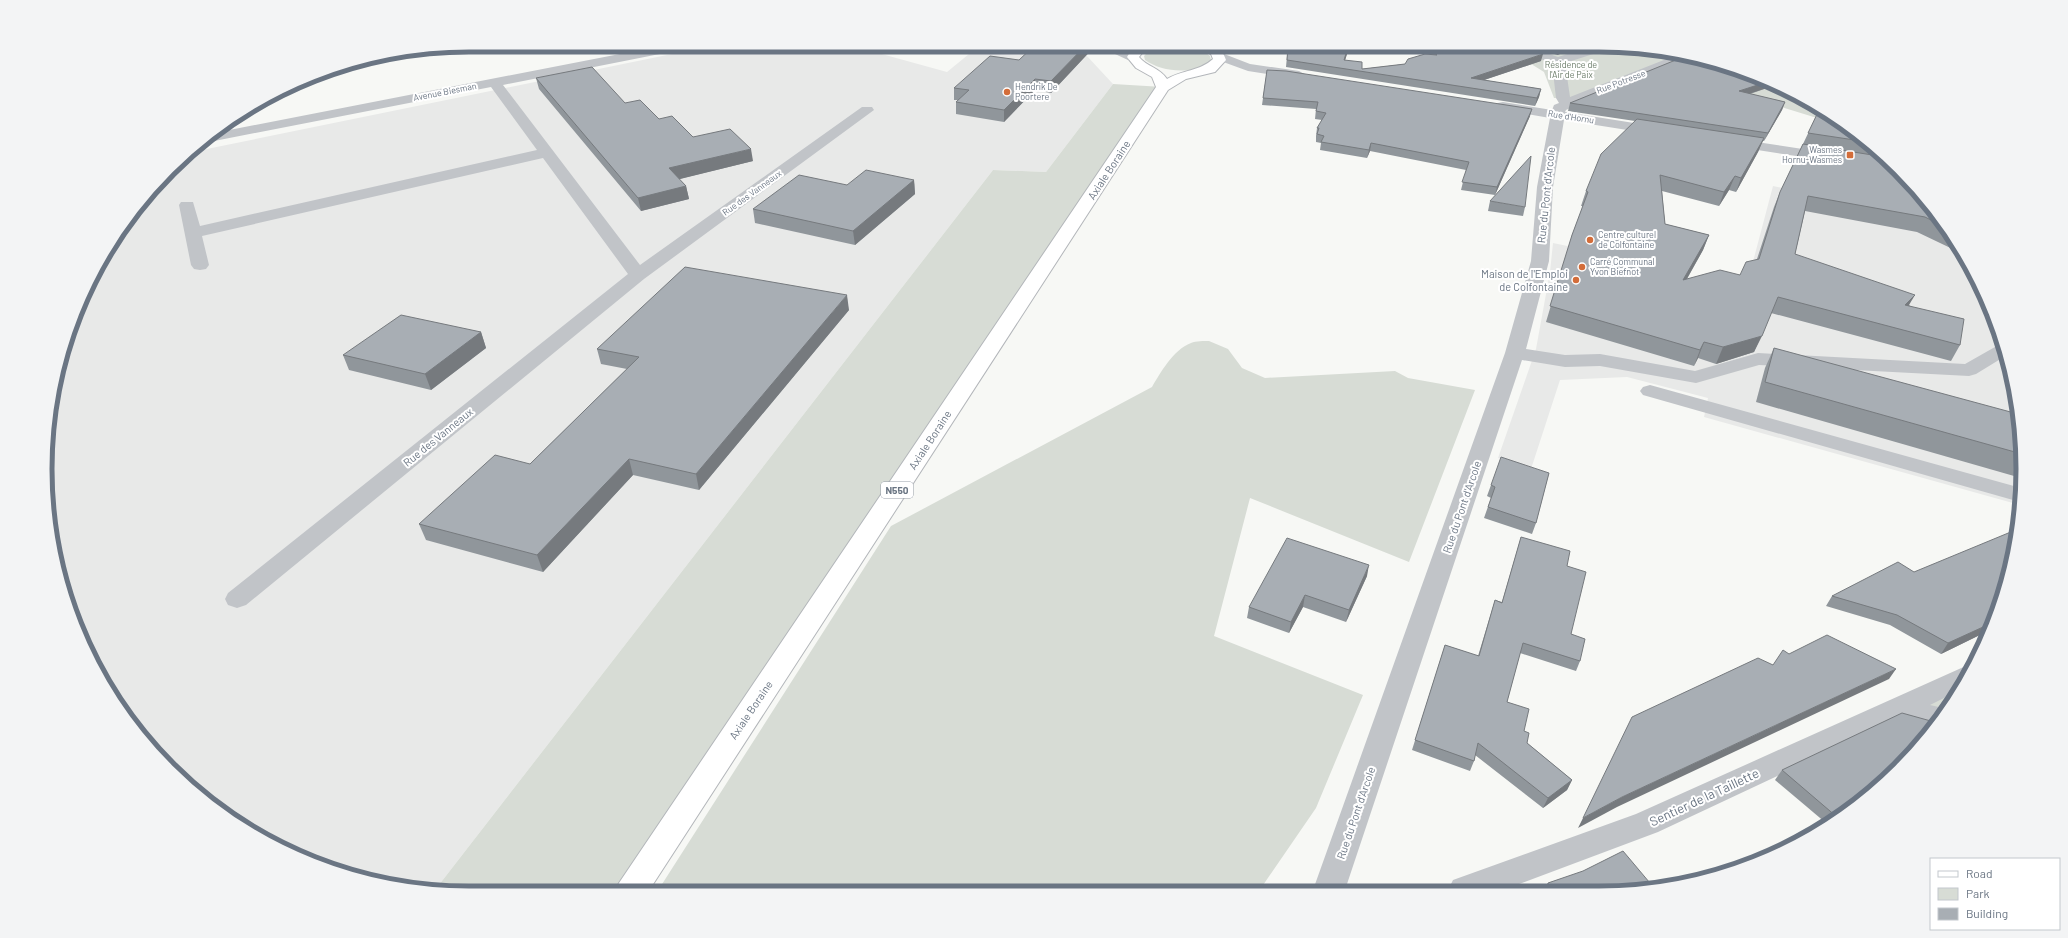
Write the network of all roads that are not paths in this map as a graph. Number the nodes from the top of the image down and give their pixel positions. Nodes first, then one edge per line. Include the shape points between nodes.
1 (649, 52) edge
2 (1135, 52) edge
3 (1212, 52) edge
4 (1214, 52) edge
5 (1532, 52) edge
6 (1586, 52) edge
7 (1678, 60) edge
8 (1558, 61) junction
9 (1247, 67) junction
10 (1146, 68) junction
11 (1210, 68) junction
12 (1192, 73) junction
13 (1315, 77) edge
14 (494, 82) junction
15 (1163, 87) junction
16 (1599, 101) edge
17 (1486, 104) edge
18 (1567, 105) junction
19 (867, 110) dead end
20 (1674, 133) edge
21 (215, 138) edge
22 (1719, 140) edge
23 (545, 153) junction
24 (1841, 159) edge
25 (186, 205) dead end
26 (193, 233) junction
27 (200, 264) dead end
28 (638, 275) junction
29 (1999, 351) edge
30 (1515, 353) junction
31 (1650, 391) dead end
32 (2015, 494) edge
33 (237, 598) dead end
34 (1959, 679) edge
35 (1897, 708) junction
36 (1935, 717) edge
37 (634, 886) edge
38 (1330, 886) edge
39 (1475, 886) edge

1 - 14 street, Avenue Biesman
2 - 10 main road, Axiale Boraine / N550 via 1135,61
3 - 11 main road via 1220,60
4 - 9 street
5 - 8 street
6 - 8 street
7 - 18 street, Rue Potresse
8 - 18 street via 1563,98
9 - 11 street
9 - 13 street
10 - 12 main road, Axiale Boraine / N550 via 1167,73
10 - 15 main road, Axiale Boraine / N550 via 1157,73
11 - 12 main road, Axiale Boraine / N550
12 - 15 main road, Axiale Boraine / N550
14 - 21 street, Avenue Biesman
14 - 23 street
15 - 37 main road, Axiale Boraine / N550
16 - 18 street
17 - 18 street, Rue d'Hornu
18 - 20 street, Rue d'Hornu
18 - 30 street, Rue du Pont d'Arcole via 1545,187 1540,261
19 - 28 street, Rue des Vanneaux
22 - 24 street
23 - 26 street
23 - 28 street
25 - 26 street
26 - 27 street
28 - 33 street, Rue des Vanneaux
29 - 30 street via 1969,370 1758,359 1696,377 1600,360 1565,361
30 - 38 street, Rue du Pont d'Arcole
31 - 32 street
34 - 35 street, Sentier de la Taillette
35 - 36 street
35 - 39 street, Sentier de la Taillette via 1647,823

